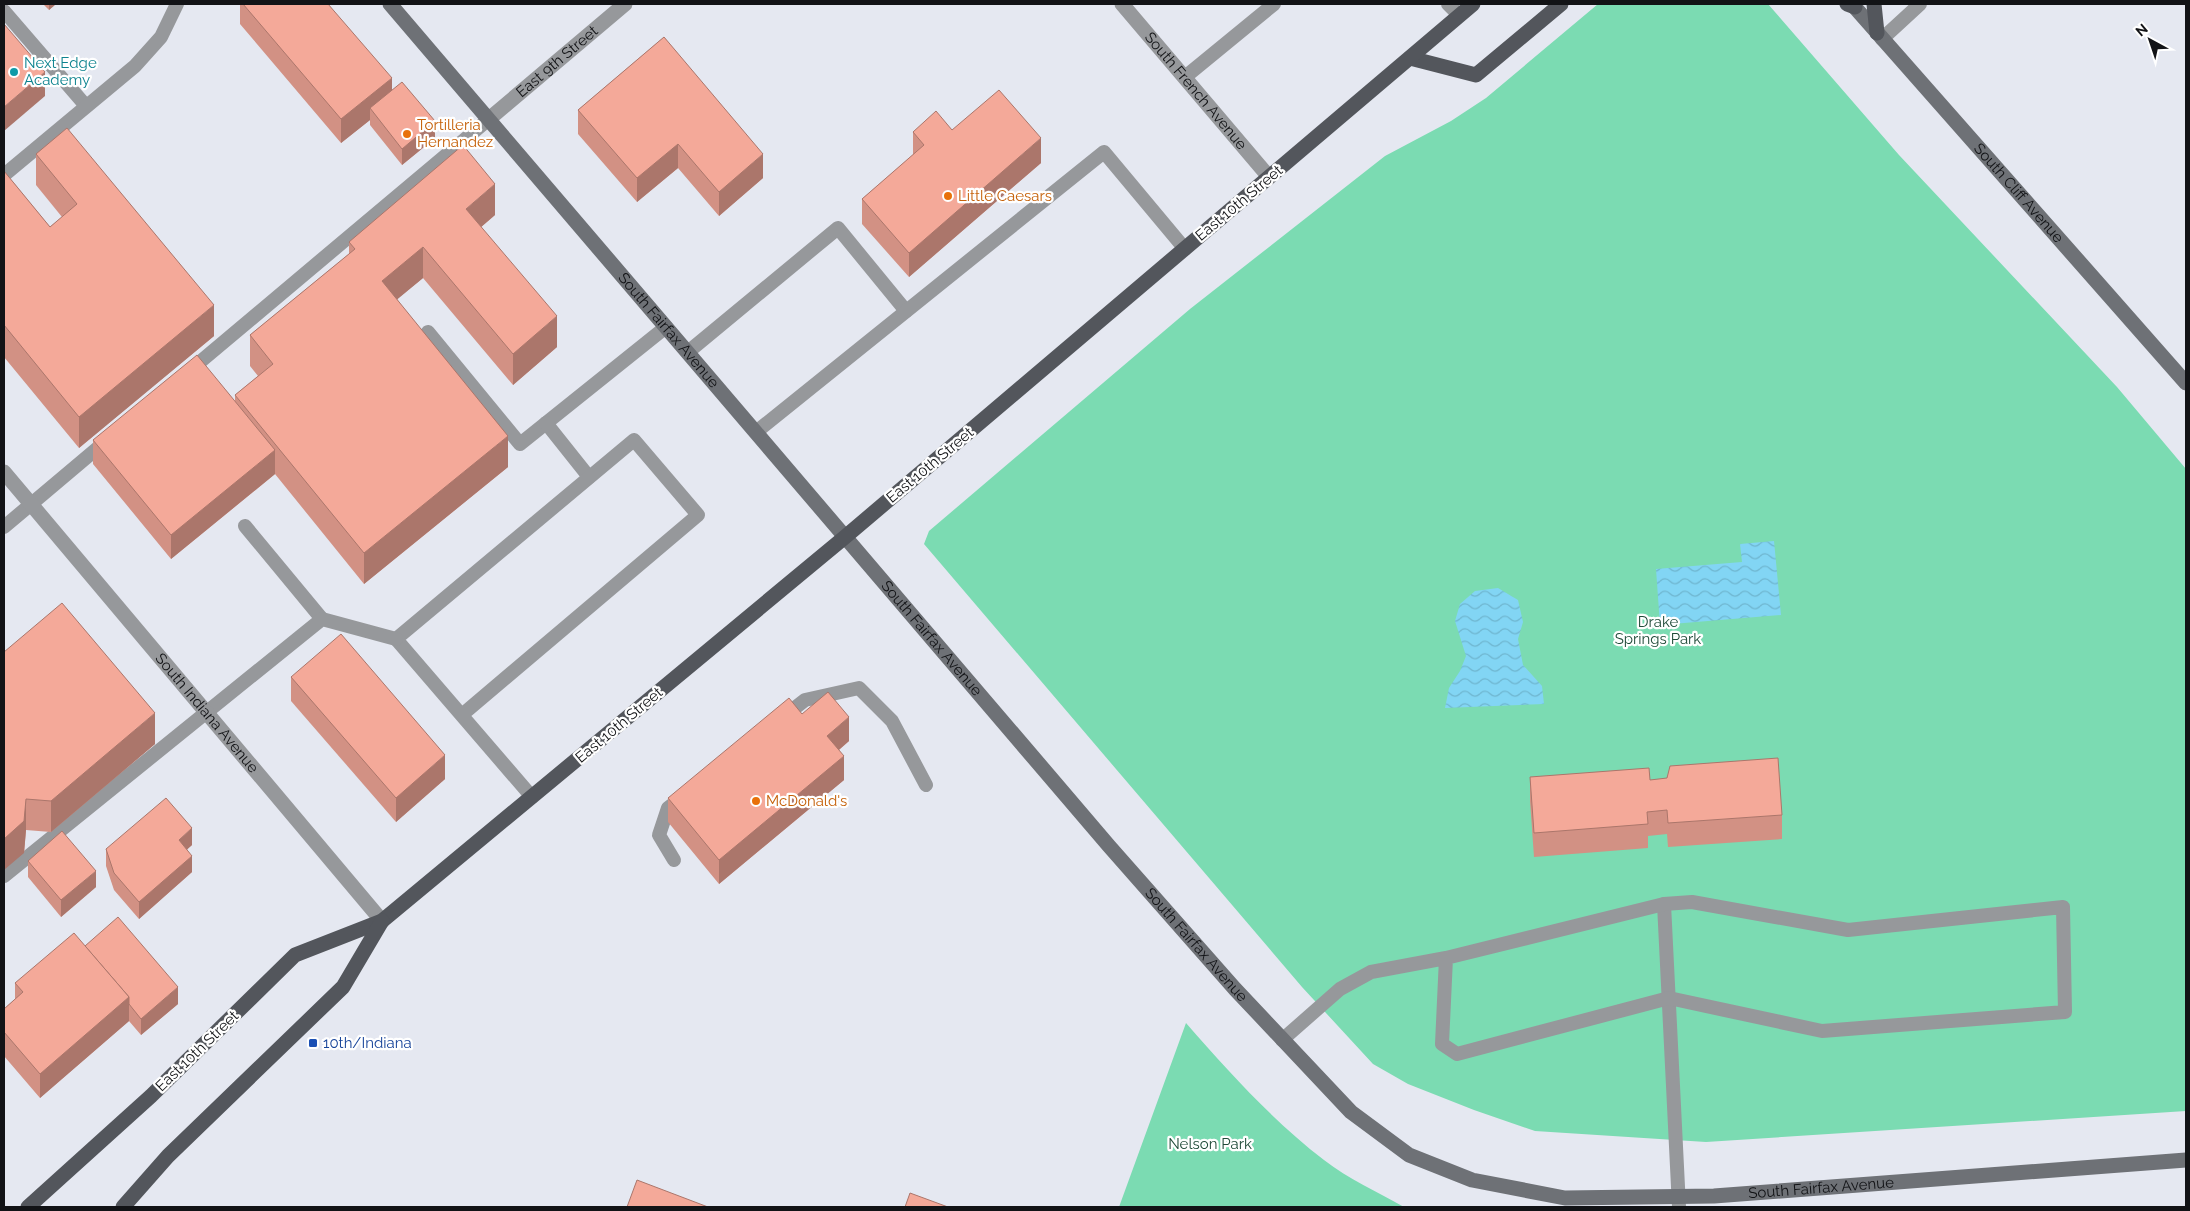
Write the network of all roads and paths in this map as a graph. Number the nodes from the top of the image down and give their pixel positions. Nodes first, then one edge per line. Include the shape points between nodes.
1 (177, 4) edge
2 (390, 4) edge
3 (625, 4) edge
4 (1122, 4) edge
5 (1274, 4) edge
6 (1448, 4) edge
7 (1473, 4) edge
8 (1561, 4) edge
9 (1874, 4) edge
10 (1920, 4) edge
11 (1851, 5) edge
12 (4, 12) edge
13 (1459, 16) junction
14 (1880, 36) junction
15 (1410, 58) junction
16 (1184, 78) junction
17 (86, 106) junction
18 (489, 120) junction
19 (4, 175) edge
20 (1269, 177) junction
21 (1185, 249) junction
22 (906, 311) junction
23 (666, 327) junction
24 (428, 332) dead end
25 (688, 352) junction
26 (176, 382) edge
27 (2186, 383) edge
28 (546, 424) junction
29 (756, 432) junction
30 (115, 434) edge
31 (4, 472) edge
32 (590, 477) junction
33 (31, 504) junction
34 (245, 526) dead end
35 (4, 527) edge
36 (844, 536) junction
37 (322, 619) junction
38 (396, 639) junction
39 (206, 713) junction
40 (463, 714) junction
41 (775, 724) edge
42 (926, 785) dead end
43 (691, 790) edge
44 (532, 797) junction
45 (674, 860) dead end
46 (4, 876) edge
47 (1664, 904) junction
48 (382, 921) junction
49 (1446, 958) junction
50 (1669, 998) junction
51 (1282, 1040) junction
52 (2186, 1160) edge
53 (1679, 1202) edge
54 (28, 1207) edge
55 (123, 1207) edge

1 - 17 lane via 160,37 135,66
2 - 18 street, South Fairfax Avenue
3 - 18 street, East 9th Street
4 - 16 street, South French Avenue
5 - 16 lane
6 - 13 lane
7 - 13 main road, East 10th Street
8 - 15 main road via 1476,75
9 - 14 main road
10 - 14 lane
11 - 14 street, South Cliff Avenue
12 - 17 lane
13 - 15 main road, East 10th Street
14 - 27 street, South Cliff Avenue
15 - 20 main road, East 10th Street
16 - 20 street, South French Avenue
17 - 19 lane
18 - 23 street, South Fairfax Avenue
18 - 26 lane
20 - 21 main road, East 10th Street
21 - 22 lane via 1104,152
21 - 36 main road, East 10th Street
22 - 25 lane via 838,228
22 - 29 lane
23 - 25 street, South Fairfax Avenue
23 - 28 lane
24 - 28 lane via 520,444
25 - 29 street, South Fairfax Avenue
28 - 32 lane
29 - 36 street, South Fairfax Avenue
30 - 33 lane
31 - 33 street, South Indiana Avenue
32 - 38 lane
32 - 40 lane via 634,440 698,515
33 - 35 lane
33 - 39 street, South Indiana Avenue
34 - 37 lane
36 - 44 main road, East 10th Street
36 - 51 street, South Fairfax Avenue via 1109,846
37 - 38 lane
37 - 39 lane
38 - 40 lane
39 - 46 lane
39 - 48 street, South Indiana Avenue
40 - 44 lane
41 - 42 lane via 805,700 859,688 892,721
43 - 45 lane via 668,808 659,835
44 - 48 main road, East 10th Street
47 - 49 lane
47 - 50 lane
47 - 50 lane via 1692,902 1848,930 2063,907 2065,1012 1822,1031
48 - 54 main road, East 10th Street via 295,955 151,1096
48 - 55 main road, East 10th Street via 343,987 168,1156
49 - 50 lane via 1442,1044 1457,1054
49 - 51 lane via 1371,972 1340,989
50 - 53 lane
51 - 53 street, South Fairfax Avenue via 1351,1112 1409,1155 1472,1180 1565,1198
52 - 53 street, South Fairfax Avenue via 1714,1196

